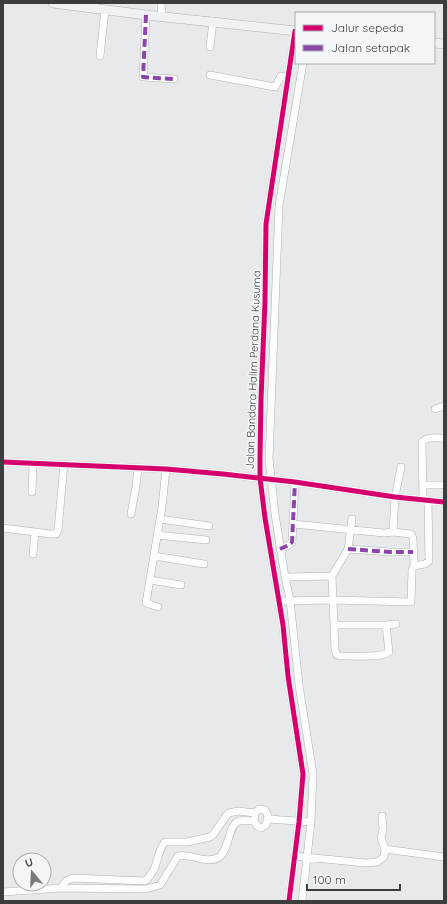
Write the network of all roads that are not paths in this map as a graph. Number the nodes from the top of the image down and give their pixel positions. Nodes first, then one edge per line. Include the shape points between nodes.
1 (53, 3) edge
2 (161, 3) edge
3 (105, 10) junction
4 (146, 15) junction
5 (162, 16) junction
6 (213, 21) junction
7 (295, 30) edge
8 (295, 44) edge
9 (210, 47) dead end
10 (100, 56) dead end
11 (294, 57) edge
12 (303, 64) edge
13 (210, 75) dead end
14 (288, 77) junction
15 (174, 79) dead end
16 (260, 402) junction
17 (271, 402) junction
18 (444, 406) edge
19 (435, 409) dead end
20 (444, 438) edge
21 (3, 462) edge
22 (33, 464) junction
23 (64, 464) junction
24 (401, 467) dead end
25 (138, 468) junction
26 (166, 469) junction
27 (260, 478) junction
28 (270, 479) junction
29 (295, 482) junction
30 (444, 485) edge
31 (32, 492) dead end
32 (396, 492) junction
33 (424, 494) junction
34 (444, 502) edge
35 (131, 514) dead end
36 (160, 519) junction
37 (352, 519) dead end
38 (293, 524) junction
39 (209, 526) dead end
40 (3, 528) edge
41 (351, 530) junction
42 (35, 532) junction
43 (393, 532) junction
44 (157, 535) junction
45 (206, 540) dead end
46 (280, 549) junction
47 (348, 549) junction
48 (413, 552) junction
49 (33, 554) dead end
50 (154, 556) junction
51 (204, 564) dead end
52 (414, 566) junction
53 (332, 576) junction
54 (285, 577) junction
55 (150, 580) junction
56 (181, 585) dead end
57 (290, 600) junction
58 (333, 600) junction
59 (279, 601) junction
60 (158, 607) dead end
61 (396, 624) dead end
62 (334, 625) junction
63 (386, 625) junction
64 (255, 813) junction
65 (382, 816) dead end
66 (268, 819) junction
67 (254, 821) junction
68 (296, 822) junction
69 (311, 822) junction
70 (176, 843) junction
71 (385, 849) junction
72 (178, 856) junction
73 (294, 856) junction
74 (306, 857) junction
75 (444, 857) edge
76 (145, 881) junction
77 (61, 888) junction
78 (146, 889) junction
79 (3, 892) edge
80 (289, 901) edge
81 (302, 901) edge

1 - 3 main road
2 - 5 street
3 - 4 main road
3 - 10 street
4 - 5 main road
4 - 15 street via 143,77
5 - 6 main road
6 - 7 main road
6 - 9 street
8 - 11 street, Jalan Bandara Halim Perdana Kusuma
11 - 14 street, Jalan Bandara Halim Perdana Kusuma
12 - 17 street, Jalan Bandara Halim Perdana Kusuma via 279,206
13 - 14 street via 275,87 281,76
14 - 16 street, Jalan Bandara Halim Perdana Kusuma via 266,224
16 - 17 street
16 - 27 street, Jalan Bandara Halim Perdana Kusuma
17 - 28 street, Jalan Bandara Halim Perdana Kusuma
18 - 19 street
20 - 33 street via 425,439 422,442
21 - 22 street
22 - 23 street
22 - 31 street
23 - 25 street
23 - 42 street via 58,530 56,534
24 - 32 street
25 - 26 street
25 - 35 street
26 - 27 street
26 - 36 street
27 - 28 street
27 - 59 street, Jalan Bandara Halim Perdana Kusuma
28 - 29 street
28 - 46 street, Jalan Bandara Halim Perdana Kusuma
29 - 32 street
29 - 38 street
30 - 33 street
32 - 33 street
32 - 43 street
33 - 34 street
33 - 52 street via 429,561
36 - 39 street
36 - 44 street
37 - 41 street
38 - 41 street
38 - 46 street via 292,542
40 - 42 street
41 - 43 street
41 - 47 street
42 - 49 street
43 - 48 street via 411,534
44 - 45 street
44 - 50 street
46 - 54 street, Jalan Bandara Halim Perdana Kusuma
47 - 48 street
47 - 53 street
48 - 52 street
50 - 51 street
50 - 55 street
52 - 58 street via 411,602
53 - 54 street
53 - 58 street
54 - 57 street, Jalan Bandara Halim Perdana Kusuma
55 - 56 street
55 - 60 street via 147,604
57 - 58 street
57 - 59 street
57 - 69 street, Jalan Bandara Halim Perdana Kusuma via 299,685 313,774
58 - 62 street
59 - 68 street, Jalan Bandara Halim Perdana Kusuma via 303,774
61 - 63 street
62 - 63 street
62 - 63 street via 336,652 340,656 388,653
64 - 66 street via 259,809 264,809
64 - 67 street
64 - 70 street via 229,813 212,836
65 - 71 street via 381,838
66 - 67 street via 263,828 258,827
66 - 68 street
67 - 72 street via 240,821 235,824 226,846 217,858
68 - 69 street
68 - 73 street, Jalan Bandara Halim Perdana Kusuma
69 - 74 street, Jalan Bandara Halim Perdana Kusuma
70 - 72 street
70 - 76 street via 166,841 163,844 155,870
71 - 74 street via 381,861 373,863
71 - 75 street
72 - 78 street via 160,884
73 - 74 street
73 - 80 street, Jalan Bandara Halim Perdana Kusuma
74 - 81 street, Jalan Bandara Halim Perdana Kusuma
76 - 77 street via 73,878 66,881
76 - 78 street
77 - 78 street
77 - 79 street

